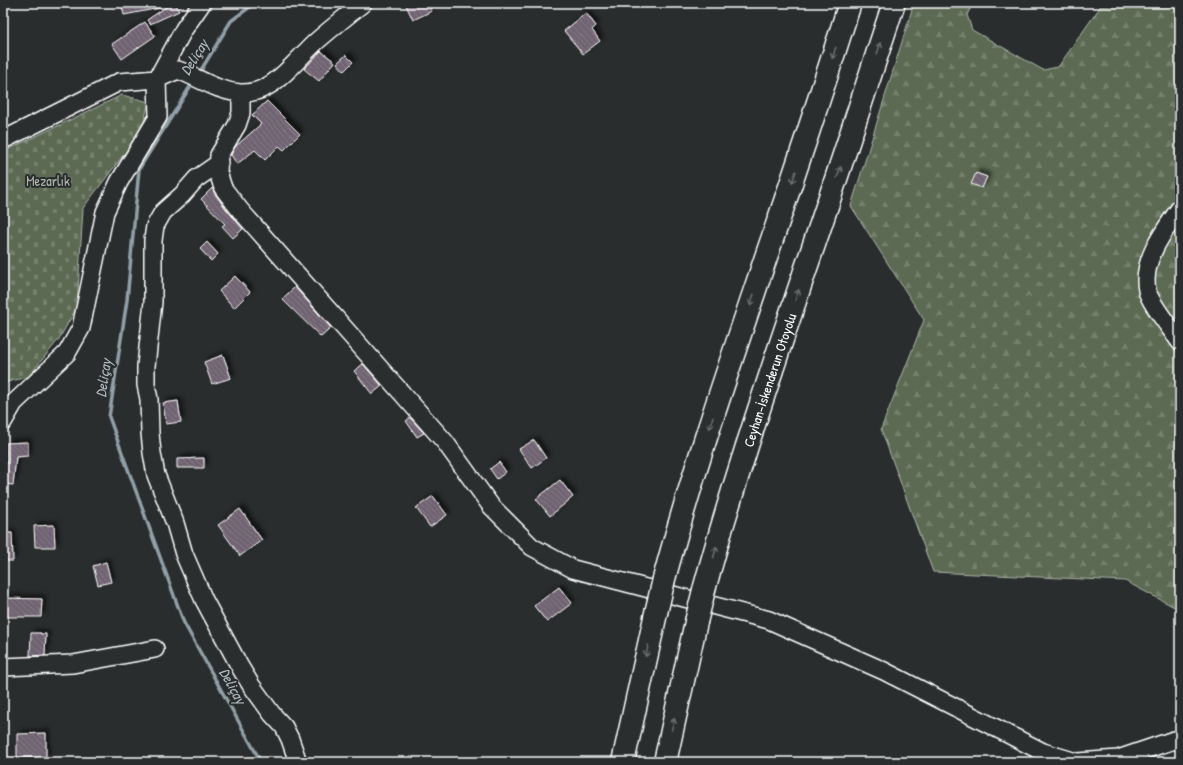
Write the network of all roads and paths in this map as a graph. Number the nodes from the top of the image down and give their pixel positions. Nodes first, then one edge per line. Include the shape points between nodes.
1 (202, 3) edge
2 (363, 3) edge
3 (850, 3) edge
4 (894, 3) edge
5 (156, 79) junction
6 (241, 93) junction
7 (3, 140) edge
8 (219, 163) junction
9 (1180, 208) edge
10 (1180, 342) edge
11 (8, 399) edge
12 (3, 422) edge
13 (155, 649) dead end
14 (3, 667) edge
15 (1180, 741) edge
16 (298, 762) edge
17 (623, 762) edge
18 (665, 762) edge
19 (1077, 762) edge

1 - 5 street
2 - 6 street via 317,41 279,79 262,90
3 -> 17 highway, bridge via 682,513 656,613
18 -> 4 highway, Ceyhan-İskenderun Otoyolu, bridge via 696,622 722,524
5 - 6 street via 178,70 220,89
5 - 7 street via 119,82
5 - 11 street via 158,117 119,182 105,212 81,328 67,353
6 - 8 street via 242,112 219,155
8 - 16 street via 206,171 163,212 155,226 153,302 146,366 152,453 156,475 184,554 204,600 251,685 284,727
8 - 19 street via 218,172 223,188 240,210 445,442 491,506 532,547 573,569 769,620 884,671 1043,752
9 - 10 street via 1161,236 1146,270 1147,291
11 - 12 street
13 - 14 street via 73,664
15 - 19 street via 1174,740 1118,759

